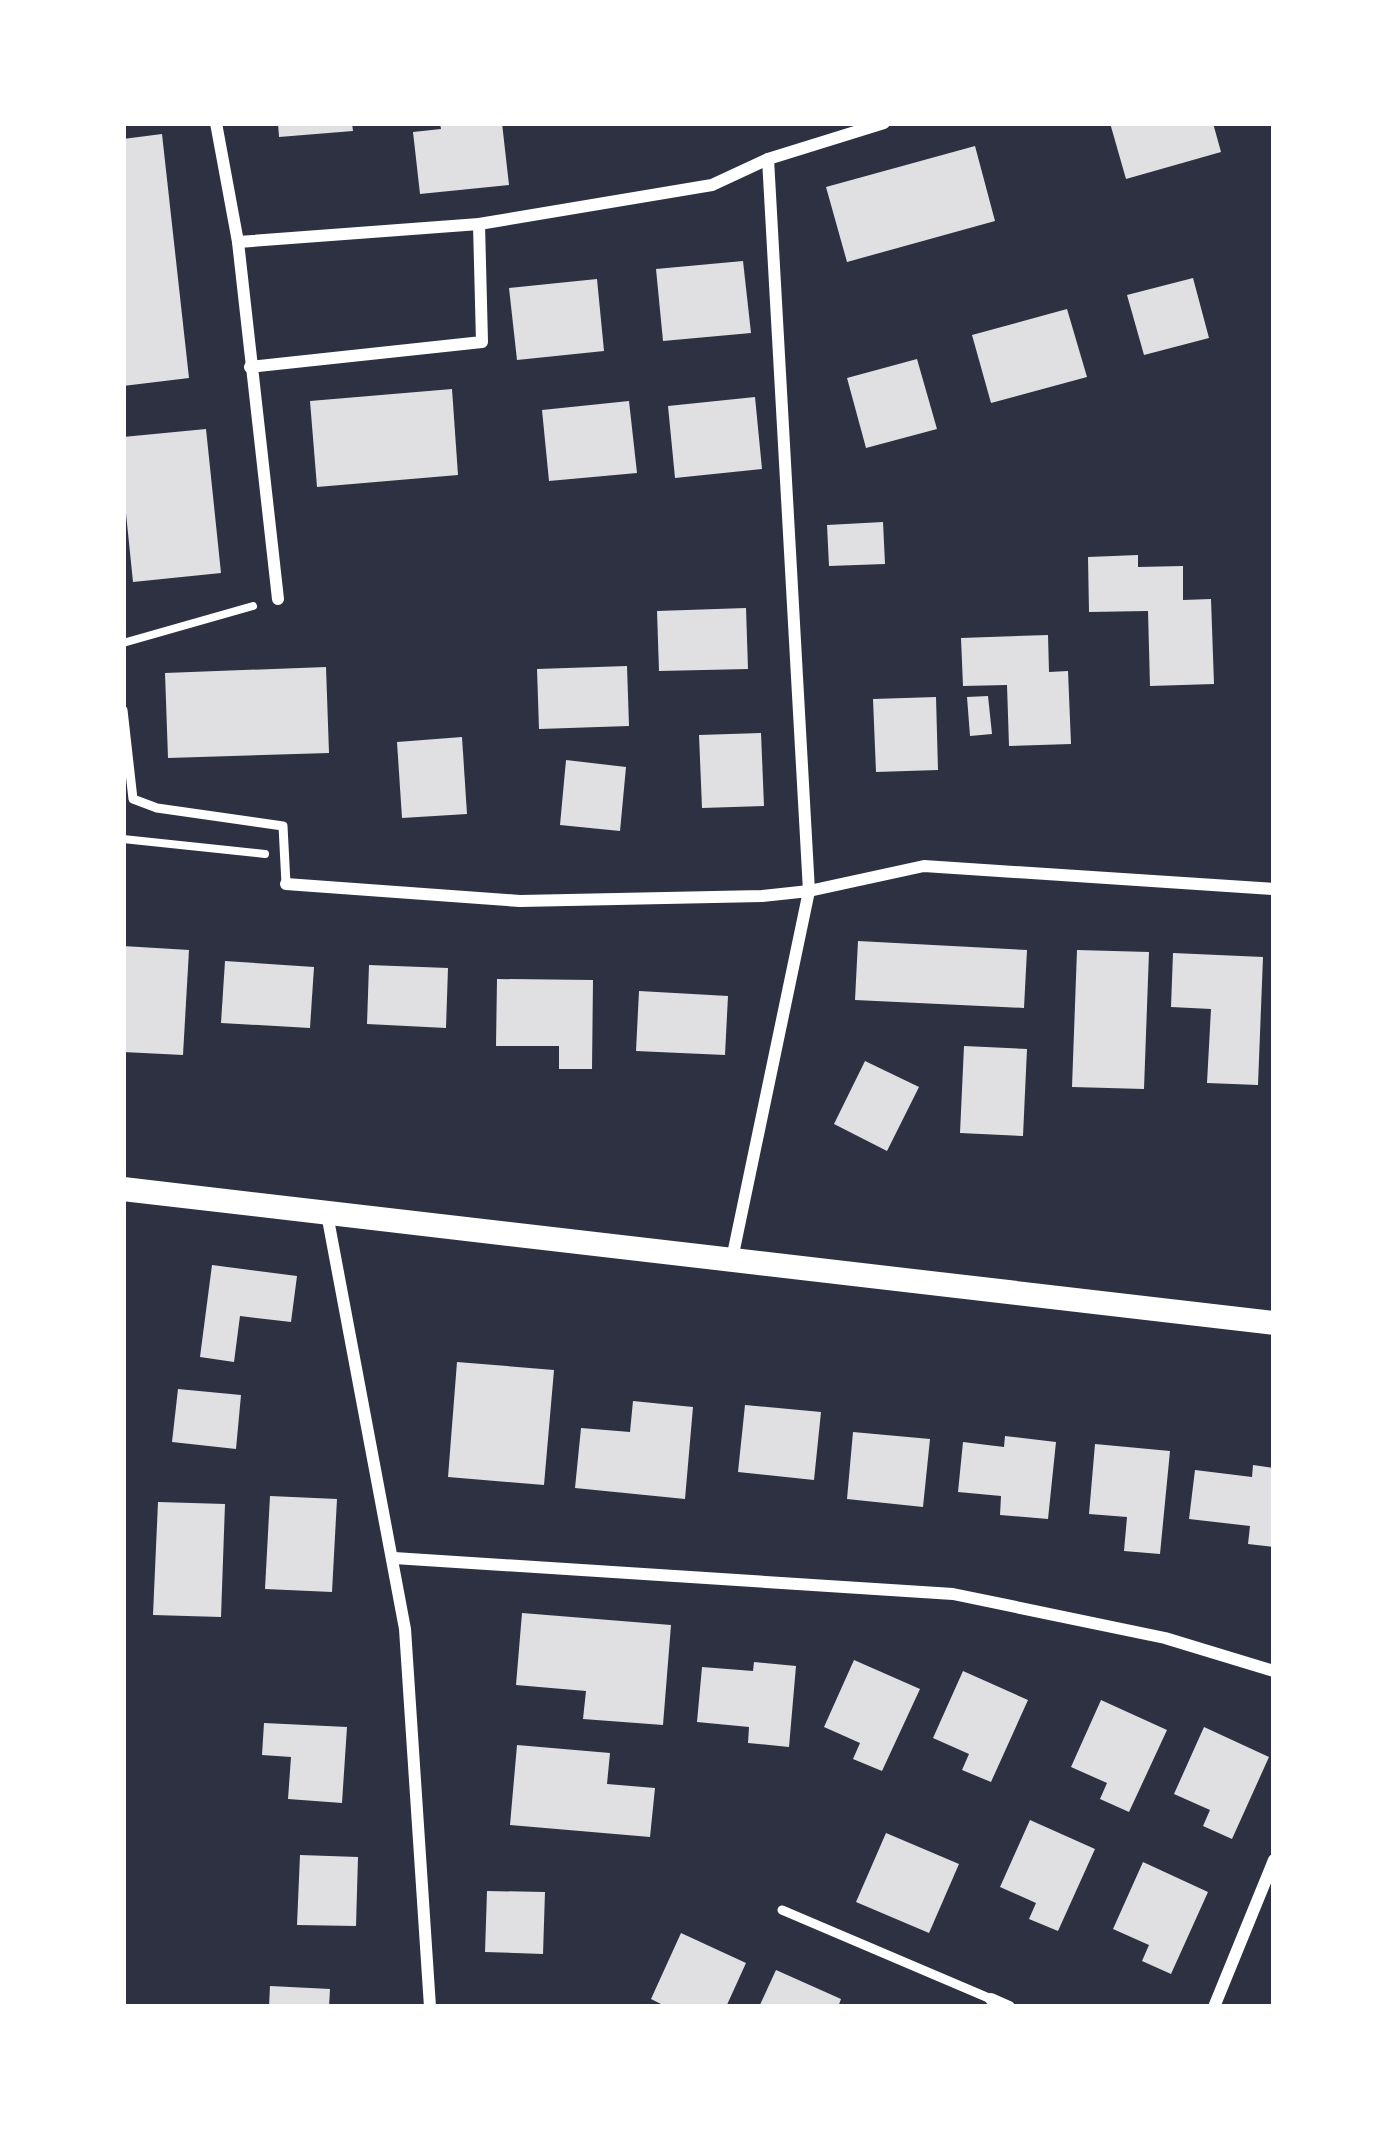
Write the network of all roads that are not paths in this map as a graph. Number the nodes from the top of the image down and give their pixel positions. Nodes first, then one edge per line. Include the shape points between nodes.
1 (217, 123) edge
2 (884, 123) edge
3 (768, 159) junction
4 (479, 224) junction
5 (238, 242) junction
6 (250, 367) junction
7 (278, 599) road end
8 (123, 710) edge
9 (286, 884) joint
10 (1274, 889) edge
11 (809, 891) junction
12 (123, 1189) edge
13 (327, 1214) junction
14 (732, 1258) junction
15 (1274, 1323) edge
16 (394, 1558) junction
17 (1274, 1671) edge
18 (1274, 1860) edge
19 (782, 1910) dead end
20 (991, 2000) joint
21 (430, 2007) edge
22 (1009, 2007) edge
23 (1214, 2007) edge

1 - 5 street
2 - 3 street
3 - 4 street via 712,185
3 - 11 street
4 - 5 street
4 - 6 street via 482,342
5 - 6 street
6 - 7 street
8 - 9 lane via 133,799 283,826
9 - 11 street via 520,901
10 - 11 street via 924,866
11 - 14 street
12 - 13 main road
13 - 14 main road
13 - 16 street
14 - 15 main road
16 - 17 street via 953,1594 1165,1638
16 - 21 street
18 - 23 street
19 - 20 lane
20 - 22 street

